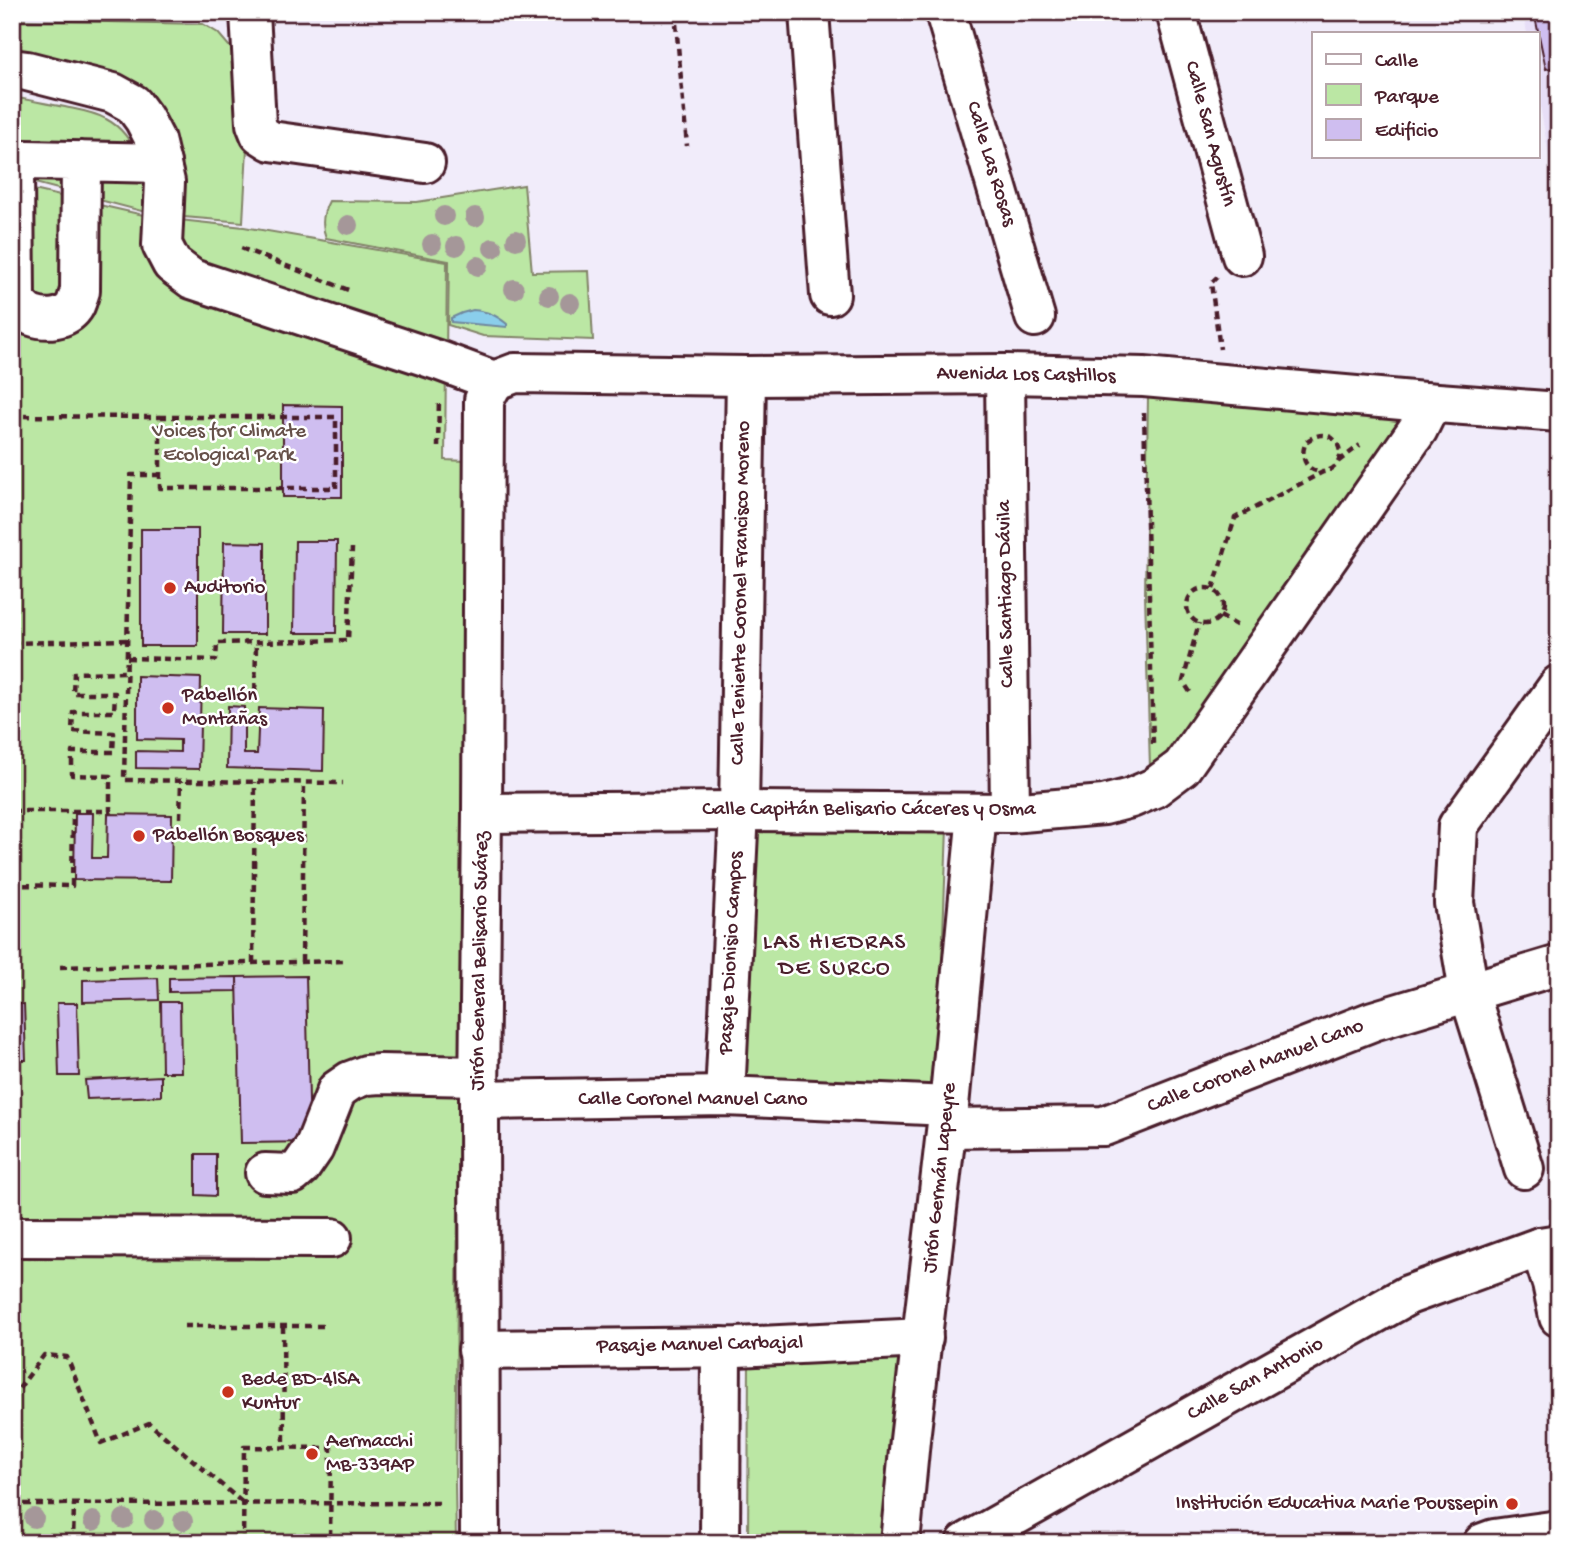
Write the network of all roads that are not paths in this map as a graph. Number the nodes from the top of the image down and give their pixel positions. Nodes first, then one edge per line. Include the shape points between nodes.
1 (250, 12) edge
2 (809, 12) edge
3 (945, 12) edge
4 (1176, 12) edge
5 (12, 69) edge
6 (80, 161) dead end
7 (161, 163) junction
8 (425, 163) dead end
9 (1242, 256) road end
10 (830, 295) dead end
11 (1035, 317) dead end
12 (1004, 374) junction
13 (746, 376) junction
14 (494, 381) junction
15 (1424, 402) junction
16 (1559, 412) edge
17 (1559, 685) edge
18 (739, 811) junction
19 (482, 813) junction
20 (993, 813) junction
21 (1559, 965) edge
22 (1469, 992) junction
23 (479, 1088) junction
24 (725, 1096) junction
25 (948, 1117) junction
26 (1524, 1168) dead end
27 (265, 1173) dead end
28 (12, 1237) edge
29 (332, 1238) dead end
30 (1549, 1245) edge
31 (1559, 1317) edge
32 (923, 1338) junction
33 (721, 1347) junction
34 (478, 1350) junction
35 (1559, 1530) edge
36 (480, 1543) edge
37 (720, 1543) edge
38 (900, 1543) edge
39 (966, 1543) edge
40 (1483, 1543) edge

1 - 8 street via 260,134 271,141
2 - 10 street
3 - 11 street, Calle Las Rosas
4 - 9 street, Calle San Agustín
5 - 7 street via 113,93 133,104 155,140
6 - 7 street
7 - 14 street via 165,182 162,245 172,264 192,279
12 - 13 street, Avenida Los Castillos
12 - 15 street, Avenida Los Castillos via 1144,377
12 - 20 street, Calle Santiago Dávila
13 - 14 street, Avenida Los Castillos via 515,373
13 - 18 street, Calle Teniente Coronel Francisco Moreno
14 - 19 street, Jirón General Belisario Suárez via 484,400
15 - 16 street, Avenida Los Castillos
15 - 20 street, Calle Capitán Belisario Cáceres y Osma via 1419,429 1182,767 1154,788 1104,805
17 - 22 street via 1458,826 1454,903
18 - 19 street, Calle Capitán Belisario Cáceres y Osma
18 - 20 street, Calle Capitán Belisario Cáceres y Osma
18 - 24 street, Pasaje Dionisio Campos
19 - 23 street, Jirón General Belisario Suárez
20 - 25 street, Jirón Germán Lapeyre
21 - 22 street, Calle Coronel Manuel Cano
22 - 25 street, Calle Coronel Manuel Cano via 1373,1021 1104,1126
22 - 26 street
23 - 24 street, Calle Coronel Manuel Cano
23 - 27 street, Calle Coronel Manuel Cano via 380,1074 350,1081 337,1090 314,1148 301,1167 293,1174
23 - 34 street, Jirón General Belisario Suárez
24 - 25 street, Calle Coronel Manuel Cano
25 - 32 street, Jirón Germán Lapeyre
28 - 29 street
30 - 31 street
30 - 39 street, Calle San Antonio via 1408,1295
32 - 33 street, Pasaje Manuel Carbajal
32 - 38 street, Jirón Germán Lapeyre
33 - 34 street, Pasaje Manuel Carbajal
33 - 37 street
34 - 36 street, Jirón General Belisario Suárez
35 - 40 street

